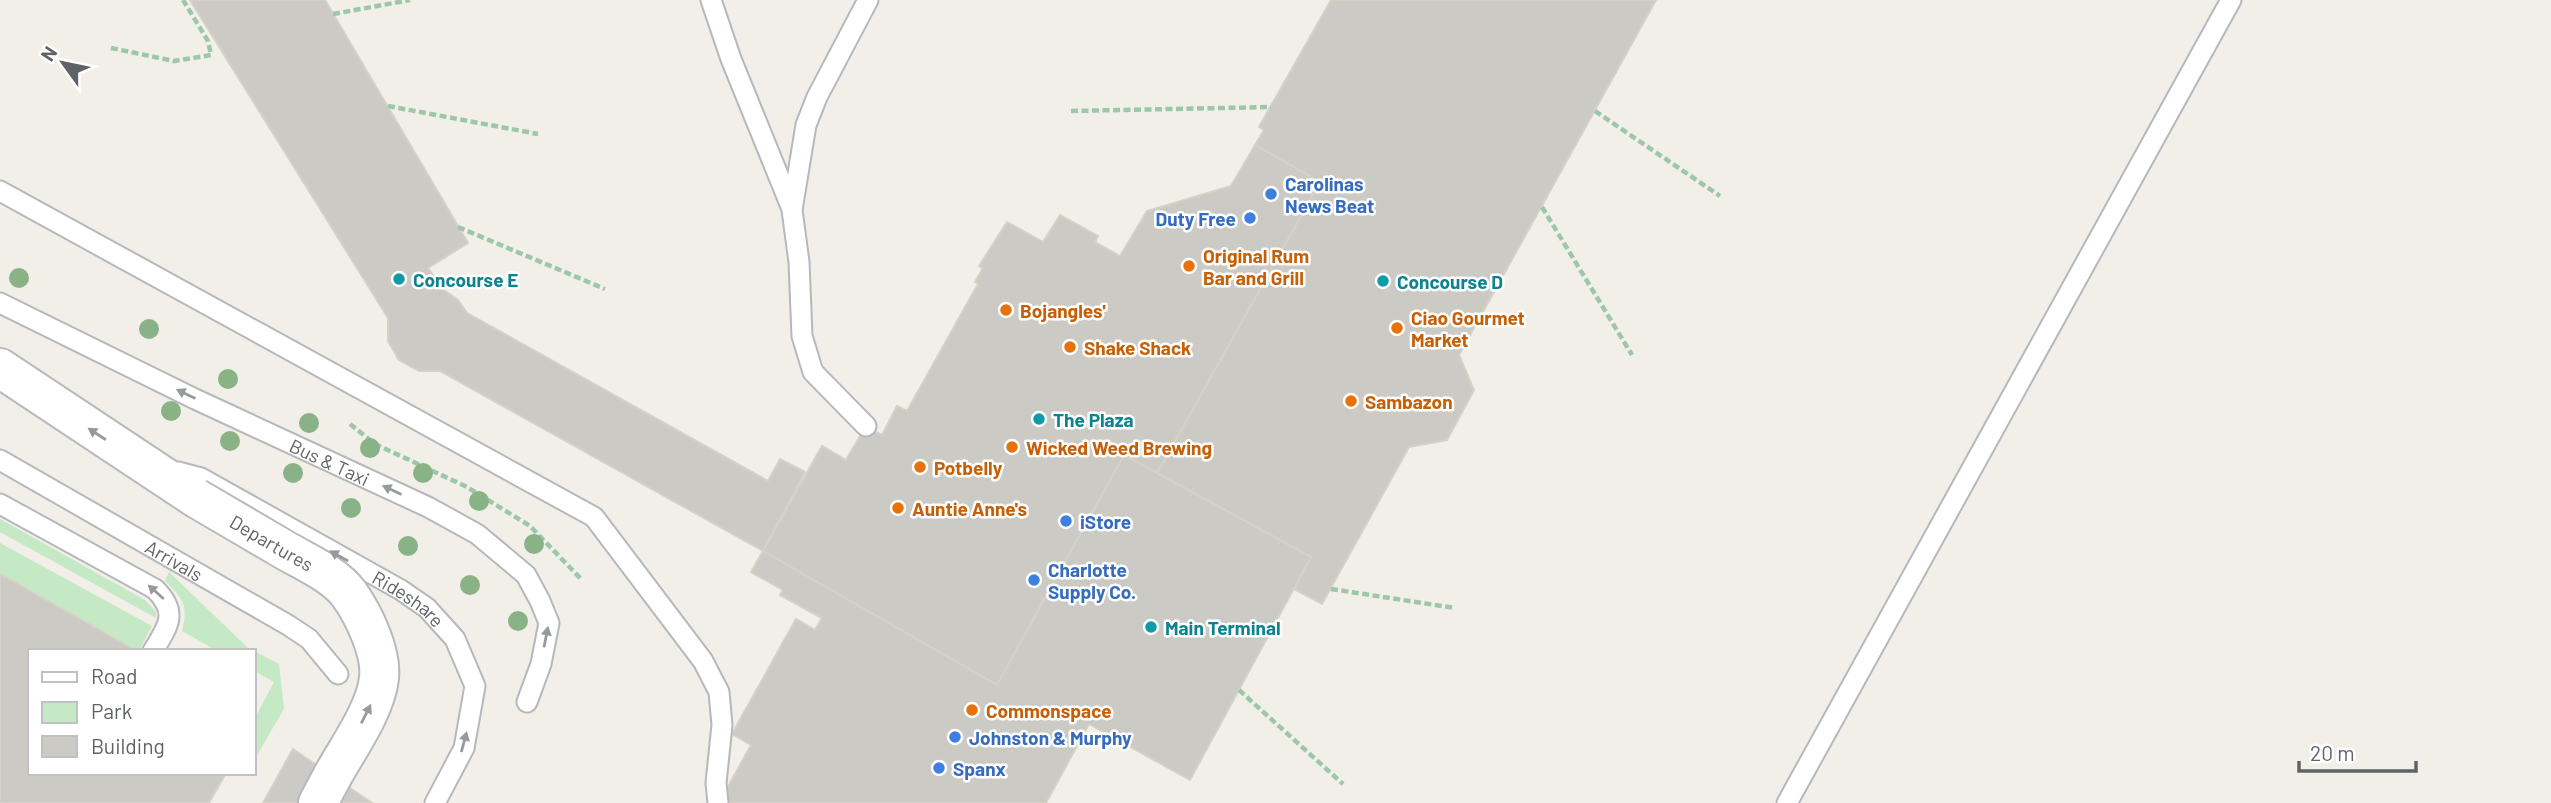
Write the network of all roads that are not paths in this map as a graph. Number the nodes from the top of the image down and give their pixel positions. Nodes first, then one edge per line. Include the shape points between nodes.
1 (711, 0) edge
2 (868, 0) edge
3 (2231, 0) edge
4 (0, 191) edge
5 (792, 210) junction
6 (0, 303) edge
7 (0, 368) edge
8 (866, 426) dead end
9 (0, 460) edge
10 (199, 488) junction
11 (0, 504) edge
12 (154, 649) edge
13 (338, 674) dead end
14 (527, 702) dead end
15 (318, 803) edge
16 (435, 803) edge
17 (718, 803) edge
18 (1787, 803) edge

1 - 5 lane
2 - 5 lane via 806,125
3 - 18 lane
4 - 17 lane via 594,517 704,662 719,692
5 - 8 lane via 802,336 813,372
14 -> 6 lane, Bus & Taxi via 549,623 526,575 477,534
10 -> 7 main road, Departures via 139,461
9 - 13 lane, Arrivals via 288,625 309,639
15 -> 10 main road, Departures, bridge via 369,708 379,680 376,647 348,593
16 -> 10 lane, Rideshare via 464,748 475,686 455,639 427,608 401,590
12 -> 11 lane via 170,617 169,606 155,589

